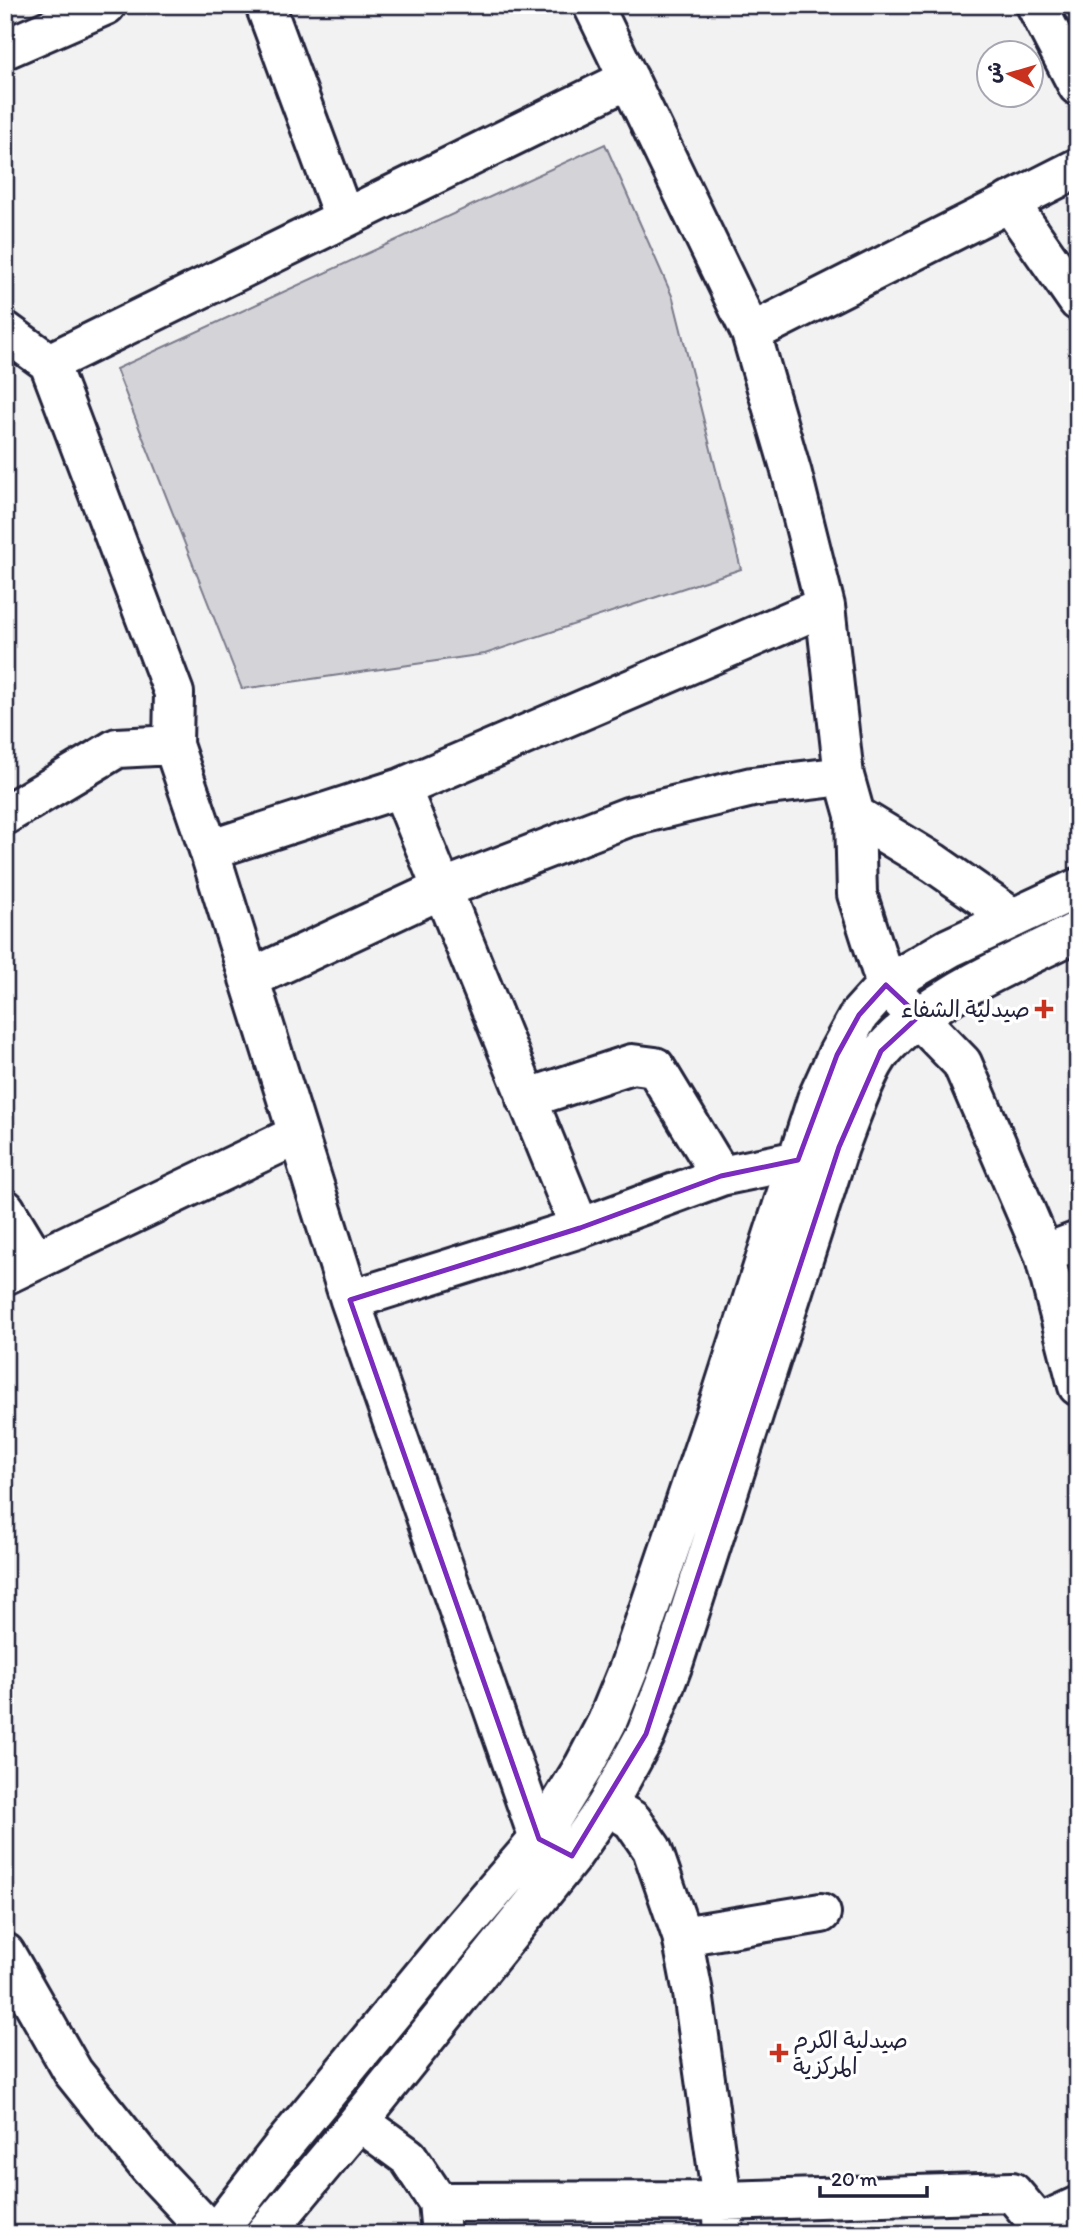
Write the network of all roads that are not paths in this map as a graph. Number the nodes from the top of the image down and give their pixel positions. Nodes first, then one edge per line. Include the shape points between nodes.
1 (106, 5) edge
2 (265, 5) edge
3 (593, 5) edge
4 (1036, 5) edge
5 (5, 49) edge
6 (629, 79) junction
7 (1078, 86) edge
8 (1078, 168) edge
9 (1009, 202) junction
10 (344, 219) junction
11 (1078, 301) edge
12 (5, 331) edge
13 (751, 333) junction
14 (49, 363) junction
15 (825, 606) junction
16 (173, 746) junction
17 (844, 776) junction
18 (401, 788) junction
19 (5, 815) edge
20 (855, 815) junction
21 (209, 850) junction
22 (1078, 888) edge
23 (442, 889) junction
24 (1013, 918) junction
25 (1078, 931) edge
26 (249, 979) junction
27 (886, 985) junction
28 (919, 1016) junction
29 (526, 1099) junction
30 (297, 1135) junction
31 (798, 1160) junction
32 (721, 1176) junction
33 (5, 1209) edge
34 (580, 1228) junction
35 (1061, 1248) edge
36 (21, 1268) edge
37 (350, 1300) junction
38 (1078, 1386) edge
39 (607, 1805) junction
40 (556, 1848) junction
41 (821, 1913) dead end
42 (682, 1936) junction
43 (5, 1953) edge
44 (359, 2121) junction
45 (1078, 2206) edge
46 (723, 2217) edge
47 (439, 2218) edge
48 (1039, 2229) edge
49 (213, 2234) edge
50 (265, 2234) edge

1 - 5 street
2 - 10 street
3 - 6 street
4 - 7 street
6 - 10 street
6 - 13 street
8 - 9 street
9 - 11 street
9 - 13 street
10 - 14 street
12 - 14 street
13 - 15 street
14 - 16 street via 174,693
15 - 17 street
15 - 18 street
16 - 19 street via 117,748
16 - 21 street
17 - 20 street
17 - 23 street via 752,787 628,817
18 - 21 street
18 - 23 street
20 - 24 street
20 - 27 street via 857,894
21 - 26 street
22 - 24 street
23 - 26 street
23 - 29 street
24 - 27 street
25 - 28 street
26 - 30 street
27 - 28 street
27 - 31 street via 859,1015 837,1055
28 - 35 street via 962,1063
28 - 39 street via 881,1051 862,1090 831,1172 674,1661 646,1734
29 - 32 street via 632,1064 655,1067
29 - 34 street
30 - 36 street
30 - 37 street
31 - 32 street
31 - 40 street via 629,1668 584,1766
32 - 34 street
33 - 36 street
34 - 37 street
35 - 38 street
37 - 40 street
39 - 40 street
39 - 42 street via 632,1820 652,1849
40 - 44 street
40 - 49 street via 458,1933
41 - 42 street
42 - 46 street
43 - 49 street via 73,2072 149,2167
44 - 47 street via 408,2157
44 - 50 street
45 - 48 street
46 - 47 street
46 - 48 street via 1012,2192

